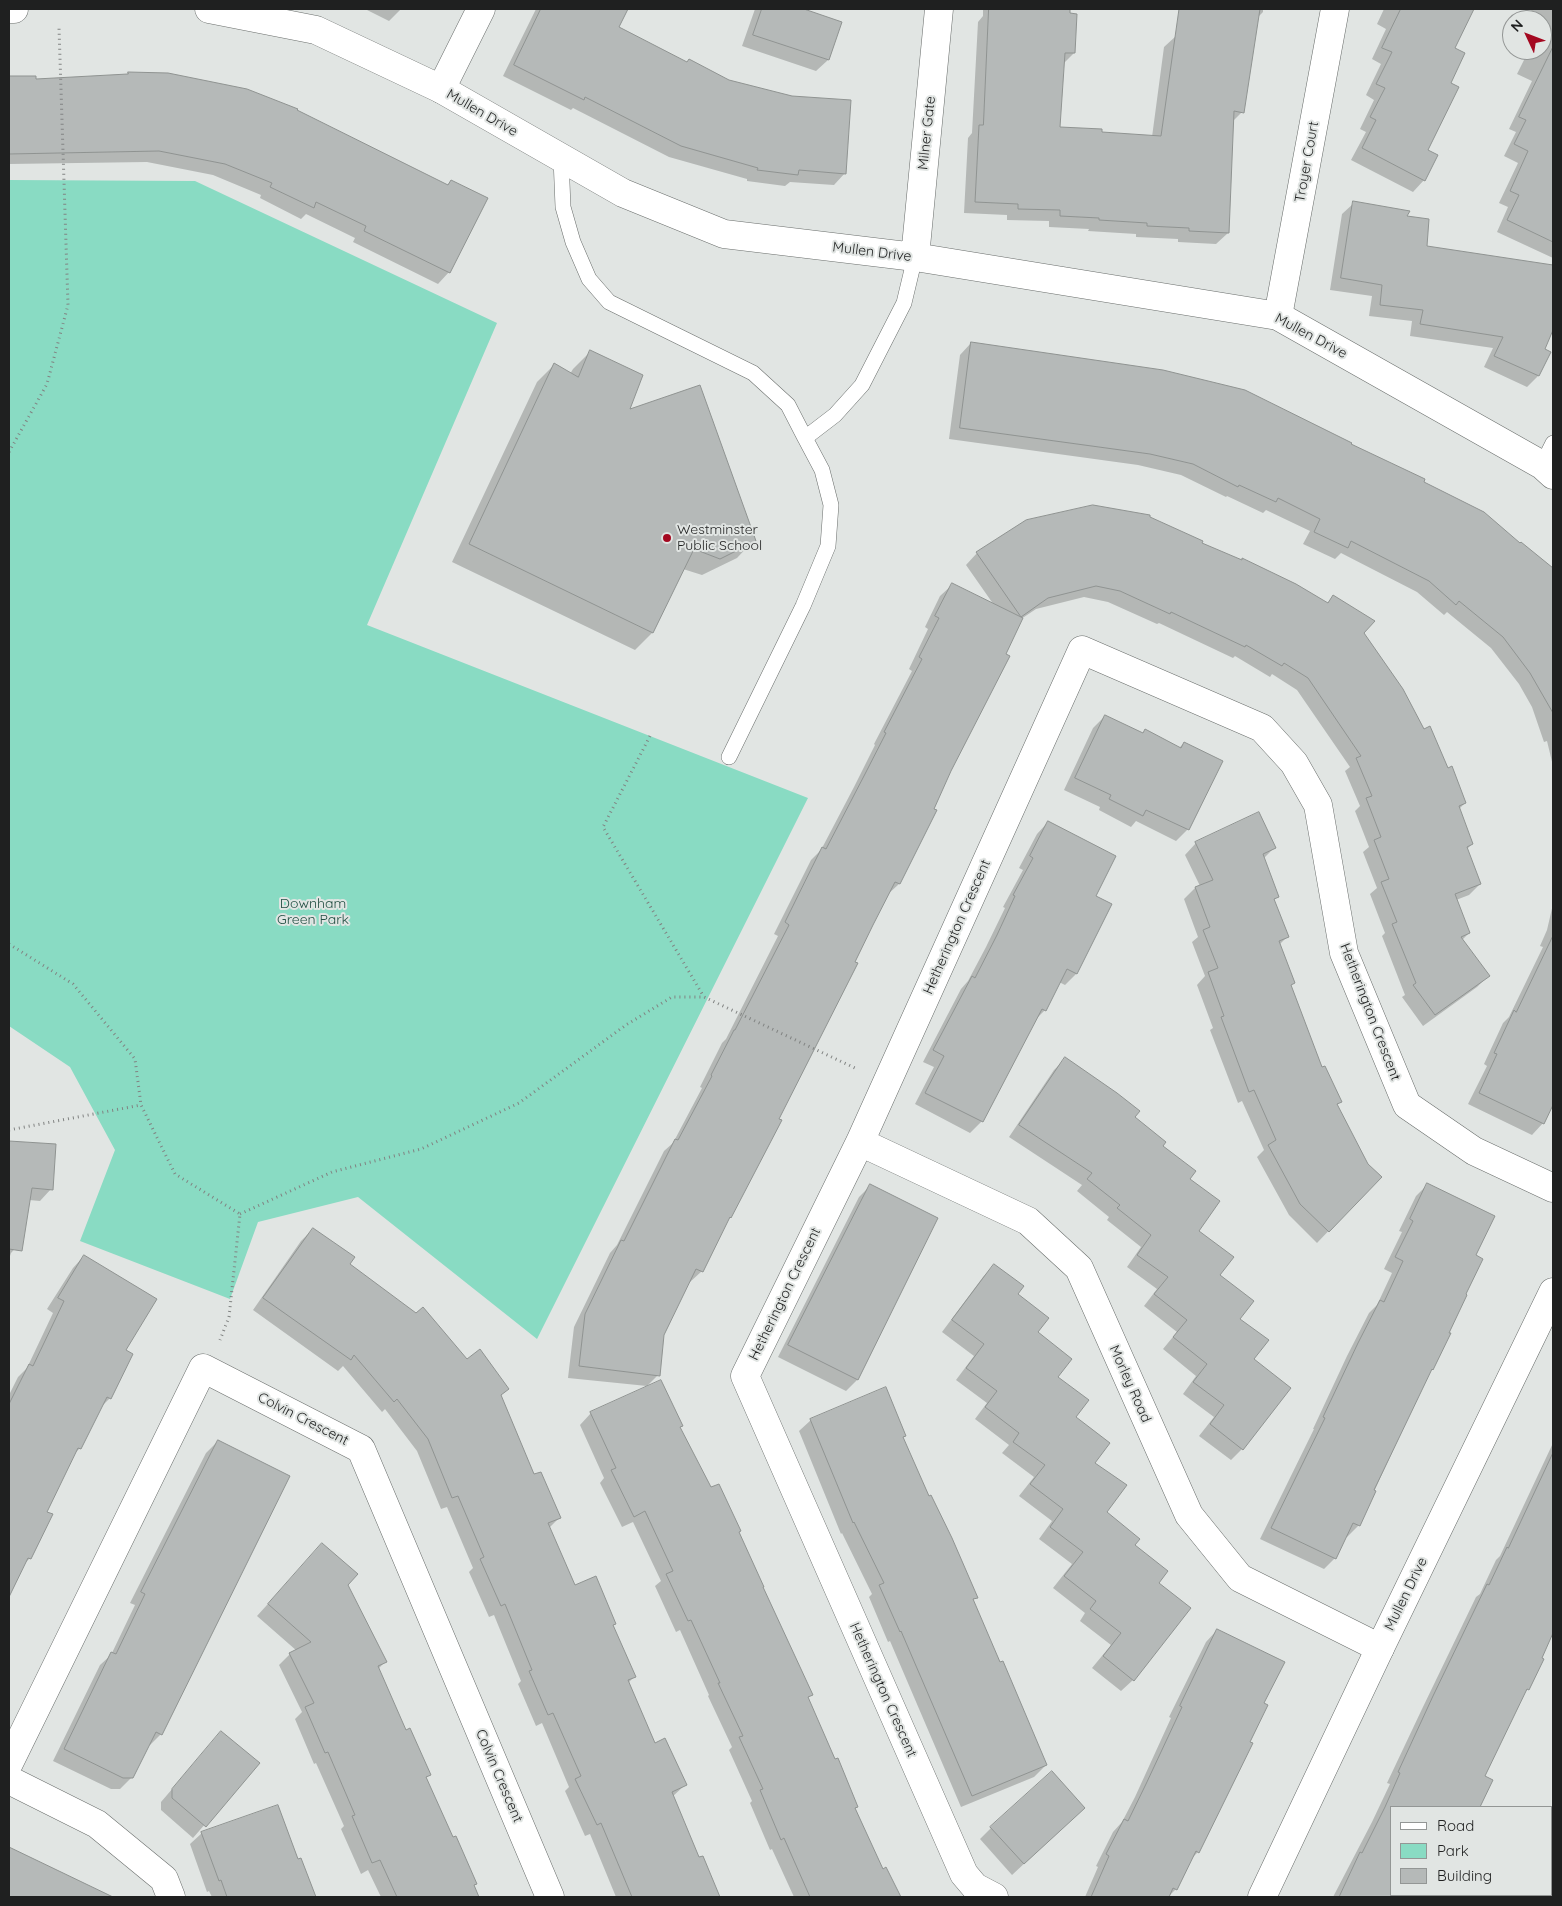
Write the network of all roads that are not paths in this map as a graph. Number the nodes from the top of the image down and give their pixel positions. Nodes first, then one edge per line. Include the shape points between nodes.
1 (9, 9) edge
2 (14, 9) edge
3 (209, 9) edge
4 (480, 9) edge
5 (939, 9) edge
6 (1335, 9) edge
7 (441, 90) junction
8 (561, 158) junction
9 (915, 257) junction
10 (1278, 316) junction
11 (805, 438) junction
12 (1549, 461) edge
13 (729, 757) dead end
14 (860, 1142) junction
15 (1553, 1188) edge
16 (1553, 1292) edge
17 (1380, 1648) junction
18 (9, 1763) edge
19 (9, 1780) edge
20 (171, 1897) edge
21 (550, 1897) edge
22 (994, 1897) edge
23 (1262, 1897) edge

1 - 2 street
3 - 7 street, Mullen Drive via 316,30
4 - 7 street
5 - 9 street, Milner Gate
6 - 10 street, Troyer Court
7 - 8 street, Mullen Drive
8 - 9 street, Mullen Drive via 622,193 724,234
8 - 11 lane via 562,207 572,242 589,279 609,302 753,373 788,404
9 - 10 street, Mullen Drive
9 - 11 lane via 904,303 862,385 835,415
10 - 12 street, Mullen Drive
11 - 13 lane via 822,470 831,505 828,546 803,606
14 - 15 street, Hetherington Crescent via 1082,650 1262,728 1294,763 1318,805 1344,953 1406,1105 1474,1152
14 - 17 street, Morley Road via 1028,1221 1078,1268 1189,1514 1240,1578
14 - 22 street, Hetherington Crescent via 745,1376 964,1874 976,1887
16 - 17 street, Mullen Drive
17 - 23 street, Mullen Drive
18 - 21 street, Colvin Crescent via 203,1368 361,1449
19 - 20 street via 97,1824 164,1879

